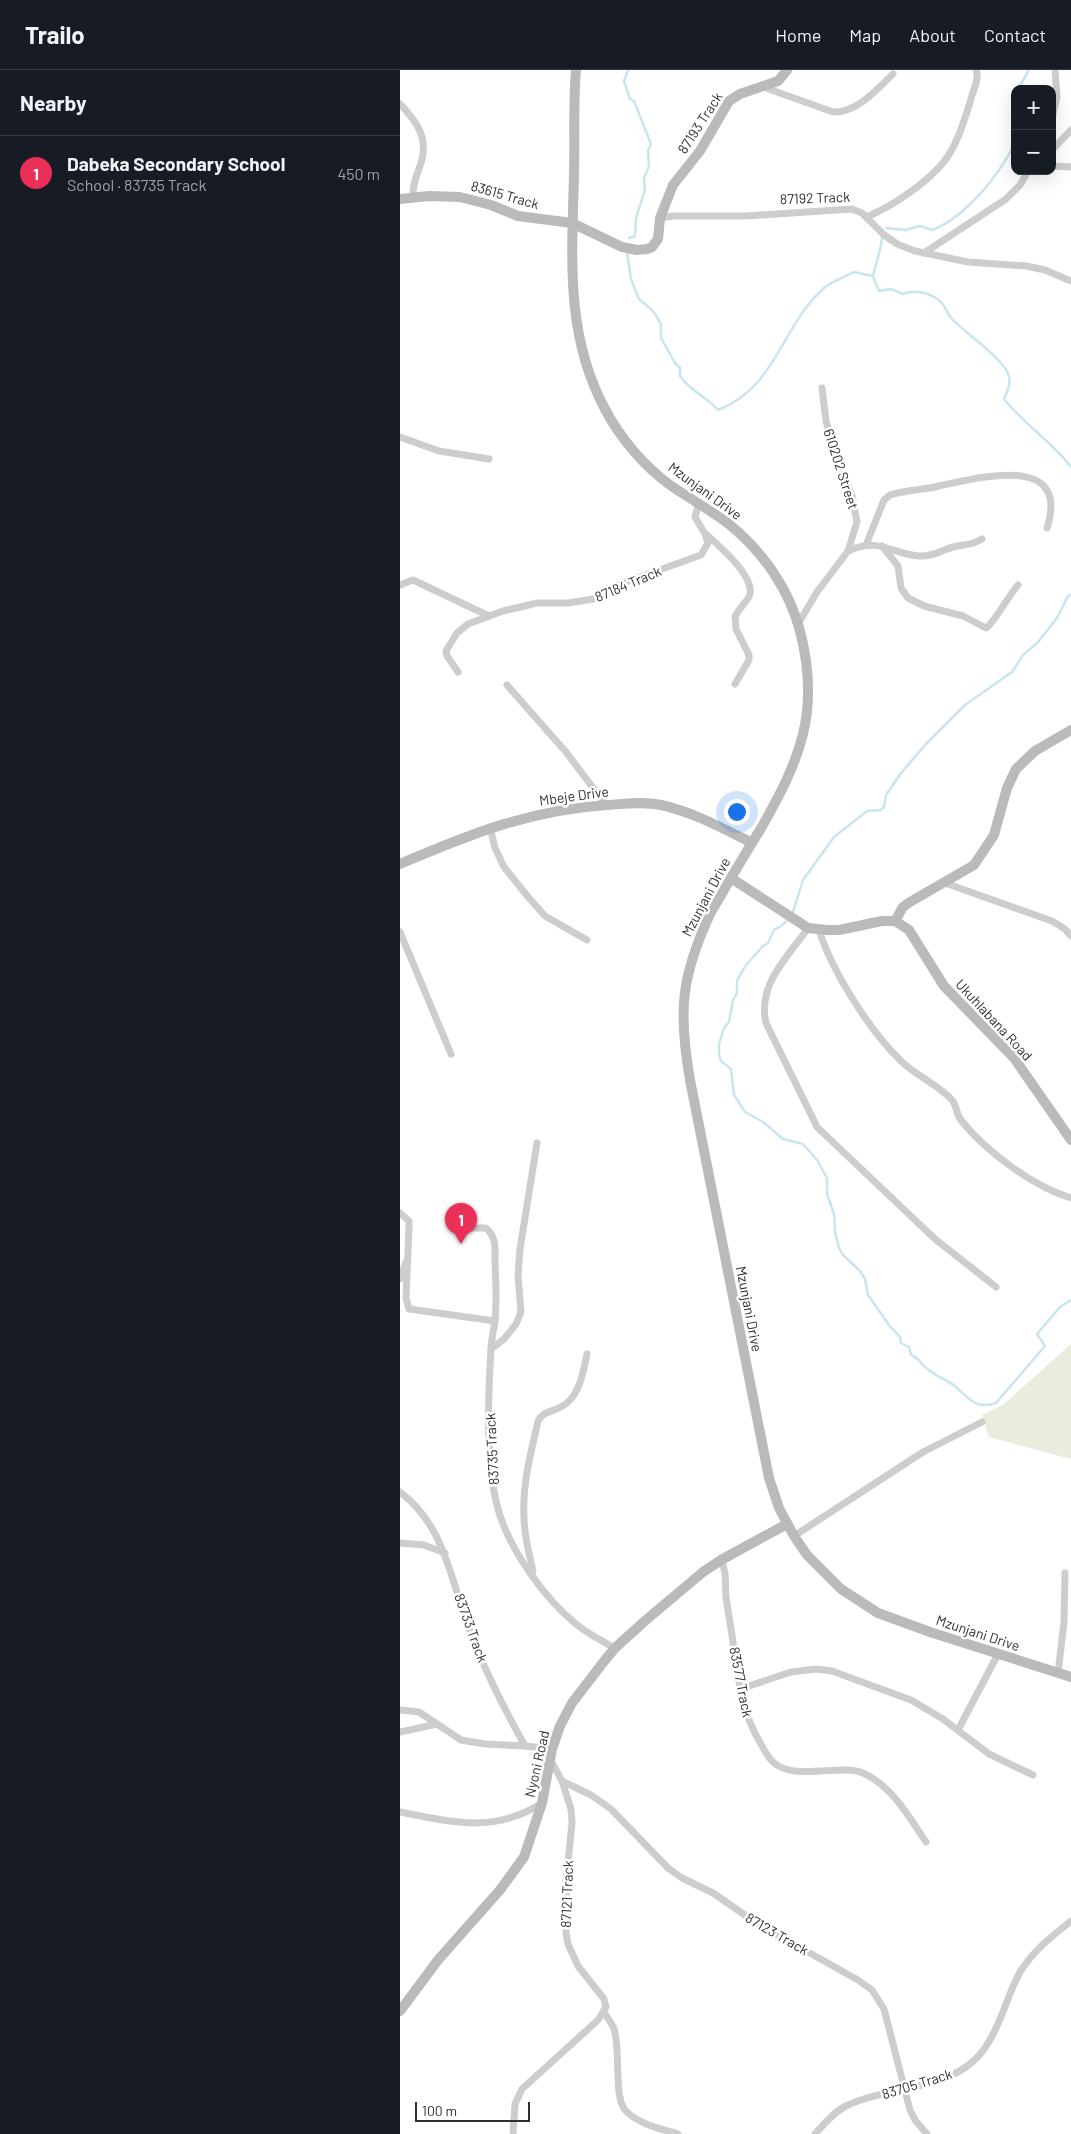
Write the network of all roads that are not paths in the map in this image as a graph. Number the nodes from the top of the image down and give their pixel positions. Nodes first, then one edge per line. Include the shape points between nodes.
1 (576, 70) edge
2 (787, 70) edge
3 (976, 70) edge
4 (1055, 70) edge
5 (893, 74) dead end
6 (762, 87) junction
7 (1056, 101) edge
8 (400, 104) edge
9 (1071, 130) edge
10 (1056, 146) edge
11 (1056, 166) edge
12 (1071, 167) edge
13 (1026, 175) edge
14 (413, 197) junction
15 (400, 199) edge
16 (866, 216) junction
17 (660, 218) junction
18 (572, 223) junction
19 (924, 253) junction
20 (1071, 281) edge
21 (822, 388) dead end
22 (400, 437) edge
23 (489, 459) dead end
24 (699, 502) junction
25 (1047, 528) dead end
26 (706, 534) junction
27 (982, 539) dead end
28 (866, 545) junction
29 (882, 546) junction
30 (848, 552) junction
31 (400, 585) edge
32 (1018, 585) dead end
33 (489, 616) junction
34 (798, 624) junction
35 (458, 672) dead end
36 (734, 684) dead end
37 (507, 685) dead end
38 (1071, 730) edge
39 (606, 805) junction
40 (490, 827) junction
41 (752, 843) junction
42 (400, 864) edge
43 (731, 878) junction
44 (945, 882) junction
45 (896, 921) junction
46 (804, 926) junction
47 (819, 930) junction
48 (400, 932) edge
49 (1071, 936) edge
50 (587, 940) dead end
51 (451, 1054) dead end
52 (1071, 1140) edge
53 (537, 1143) dead end
54 (1071, 1198) edge
55 (400, 1213) edge
56 (465, 1228) dead end
57 (408, 1254) junction
58 (400, 1279) edge
59 (996, 1287) dead end
60 (495, 1321) junction
61 (491, 1349) junction
62 (587, 1354) dead end
63 (982, 1422) dead end
64 (400, 1492) edge
65 (787, 1524) junction
66 (794, 1536) junction
67 (400, 1543) edge
68 (445, 1553) junction
69 (721, 1560) junction
70 (1065, 1573) dead end
71 (534, 1576) junction
72 (615, 1648) junction
73 (998, 1654) junction
74 (1058, 1673) junction
75 (1071, 1677) edge
76 (740, 1689) junction
77 (400, 1710) edge
78 (437, 1724) junction
79 (958, 1730) junction
80 (400, 1732) edge
81 (525, 1746) junction
82 (551, 1754) junction
83 (1033, 1775) dead end
84 (562, 1781) junction
85 (542, 1803) junction
86 (400, 1812) edge
87 (926, 1842) dead end
88 (1071, 1921) edge
89 (400, 2010) edge
90 (604, 2012) junction
91 (906, 2088) junction
92 (514, 2134) edge
93 (678, 2134) edge
94 (815, 2134) edge
95 (927, 2134) edge

1 - 18 street, Mzunjani Drive
2 - 6 street, 87193 Track via 778,81
3 - 16 street via 978,77 957,140 944,162 893,204
4 - 7 street
5 - 6 street via 857,106 842,112 833,112
6 - 17 street, 87193 Track via 729,101 700,151 673,185
8 - 14 street via 411,114 423,136
9 - 10 street
11 - 12 street
13 - 19 street via 1006,199
14 - 15 street, 83615 Track
14 - 18 street, 83615 Track via 460,197 518,216
16 - 17 street, 87192 Track via 848,209
16 - 19 street, 87192 Track via 898,244
17 - 18 street via 658,239 652,247 642,250 622,247
18 - 24 street, Mzunjani Drive via 575,316 581,351 596,391 617,428 645,463 670,485
19 - 20 street, 87192 Track via 968,262 1026,266
21 - 30 street, 610202 Street via 830,436 857,515
22 - 23 street via 438,451
24 - 26 street via 695,517
24 - 34 street, Mzunjani Drive via 731,526 762,556 785,592
25 - 28 street via 1052,505 1043,486 1027,475 990,476 890,495 884,500
26 - 33 street, 87184 Track via 708,543 698,557 623,583 593,599 537,603
26 - 36 street via 731,558 750,587 748,597 734,617 736,629 749,655
27 - 29 street via 972,545 957,546 926,556
28 - 29 street
28 - 30 street
29 - 32 street via 898,566 902,588 908,598 924,606 963,616 984,628 991,625
30 - 34 street, 610202 Street via 817,592
31 - 33 street via 413,580
33 - 35 street, 87184 Track via 462,628 448,647 447,656
34 - 41 street, Mzunjani Drive via 808,671 806,728 789,776
37 - 39 street via 566,752
38 - 44 street via 1035,751 1016,769 1007,788 998,826 980,857 966,871
39 - 40 street, Mbeje Drive via 555,811
39 - 41 street, Mbeje Drive via 641,803 668,807 699,817
40 - 42 street, Mbeje Drive
40 - 50 street via 504,866 528,898 545,916
41 - 43 street, Mzunjani Drive
43 - 46 street
43 - 65 street, Mzunjani Drive via 694,950 683,995 682,1032 767,1469
44 - 45 street via 903,907
44 - 49 street via 1052,921
45 - 47 street
45 - 52 street, Ukuhlabana Road via 909,930 951,994 1014,1058
46 - 47 street
46 - 59 street via 770,982 764,1014 817,1127 935,1239
47 - 54 street via 824,946 863,1016 902,1062 951,1099 960,1120 990,1150 1044,1188
48 - 51 street
53 - 61 street via 520,1249 521,1312 504,1339
55 - 57 street via 409,1221
56 - 60 street, 83735 Track via 486,1228 493,1235 497,1282
57 - 58 street
57 - 60 street via 406,1298 409,1309
60 - 61 street, 83735 Track
61 - 71 street, 83735 Track via 490,1425 494,1493 510,1537
62 - 71 street via 574,1396 560,1408 544,1413 538,1421 524,1498 524,1518
63 - 66 street via 923,1452
64 - 68 street, 83733 Track via 425,1516
65 - 66 street, Mzunjani Drive
65 - 69 street, Nyoni Road
66 - 73 street, Mzunjani Drive via 820,1569 866,1606 903,1623
67 - 68 street via 424,1545
68 - 81 street, 83733 Track via 472,1637
69 - 72 street, Nyoni Road
69 - 76 street, 83577 Track
70 - 74 street
71 - 72 street, 83735 Track via 569,1618
72 - 82 street, Nyoni Road via 566,1712
73 - 74 street, Mzunjani Drive
73 - 79 street
74 - 75 street, Mzunjani Drive
76 - 79 street via 791,1672 832,1671 911,1700
76 - 87 street, 83577 Track via 751,1727 775,1764 811,1772 864,1773 896,1799
77 - 78 street via 419,1712
78 - 80 street
78 - 81 street via 467,1742
79 - 83 street via 989,1754
81 - 82 street
82 - 84 street, 87121 Track
82 - 85 street, Nyoni Road
84 - 90 street, 87121 Track via 572,1822 566,1882 566,1934 578,1966 604,1999
84 - 91 street, 87123 Track via 611,1808 668,1868 682,1878 713,1893 758,1924 872,1990 884,2009
85 - 86 street via 508,1820 486,1824
85 - 89 street, Nyoni Road via 529,1844 516,1869
88 - 91 street, 83705 Track via 1025,1964 978,2058 945,2078
90 - 92 street via 522,2089 515,2104
90 - 93 street, 87121 Track via 616,2035 622,2107 639,2120
91 - 94 street, 83705 Track via 847,2105
91 - 95 street, 87123 Track via 910,2110

